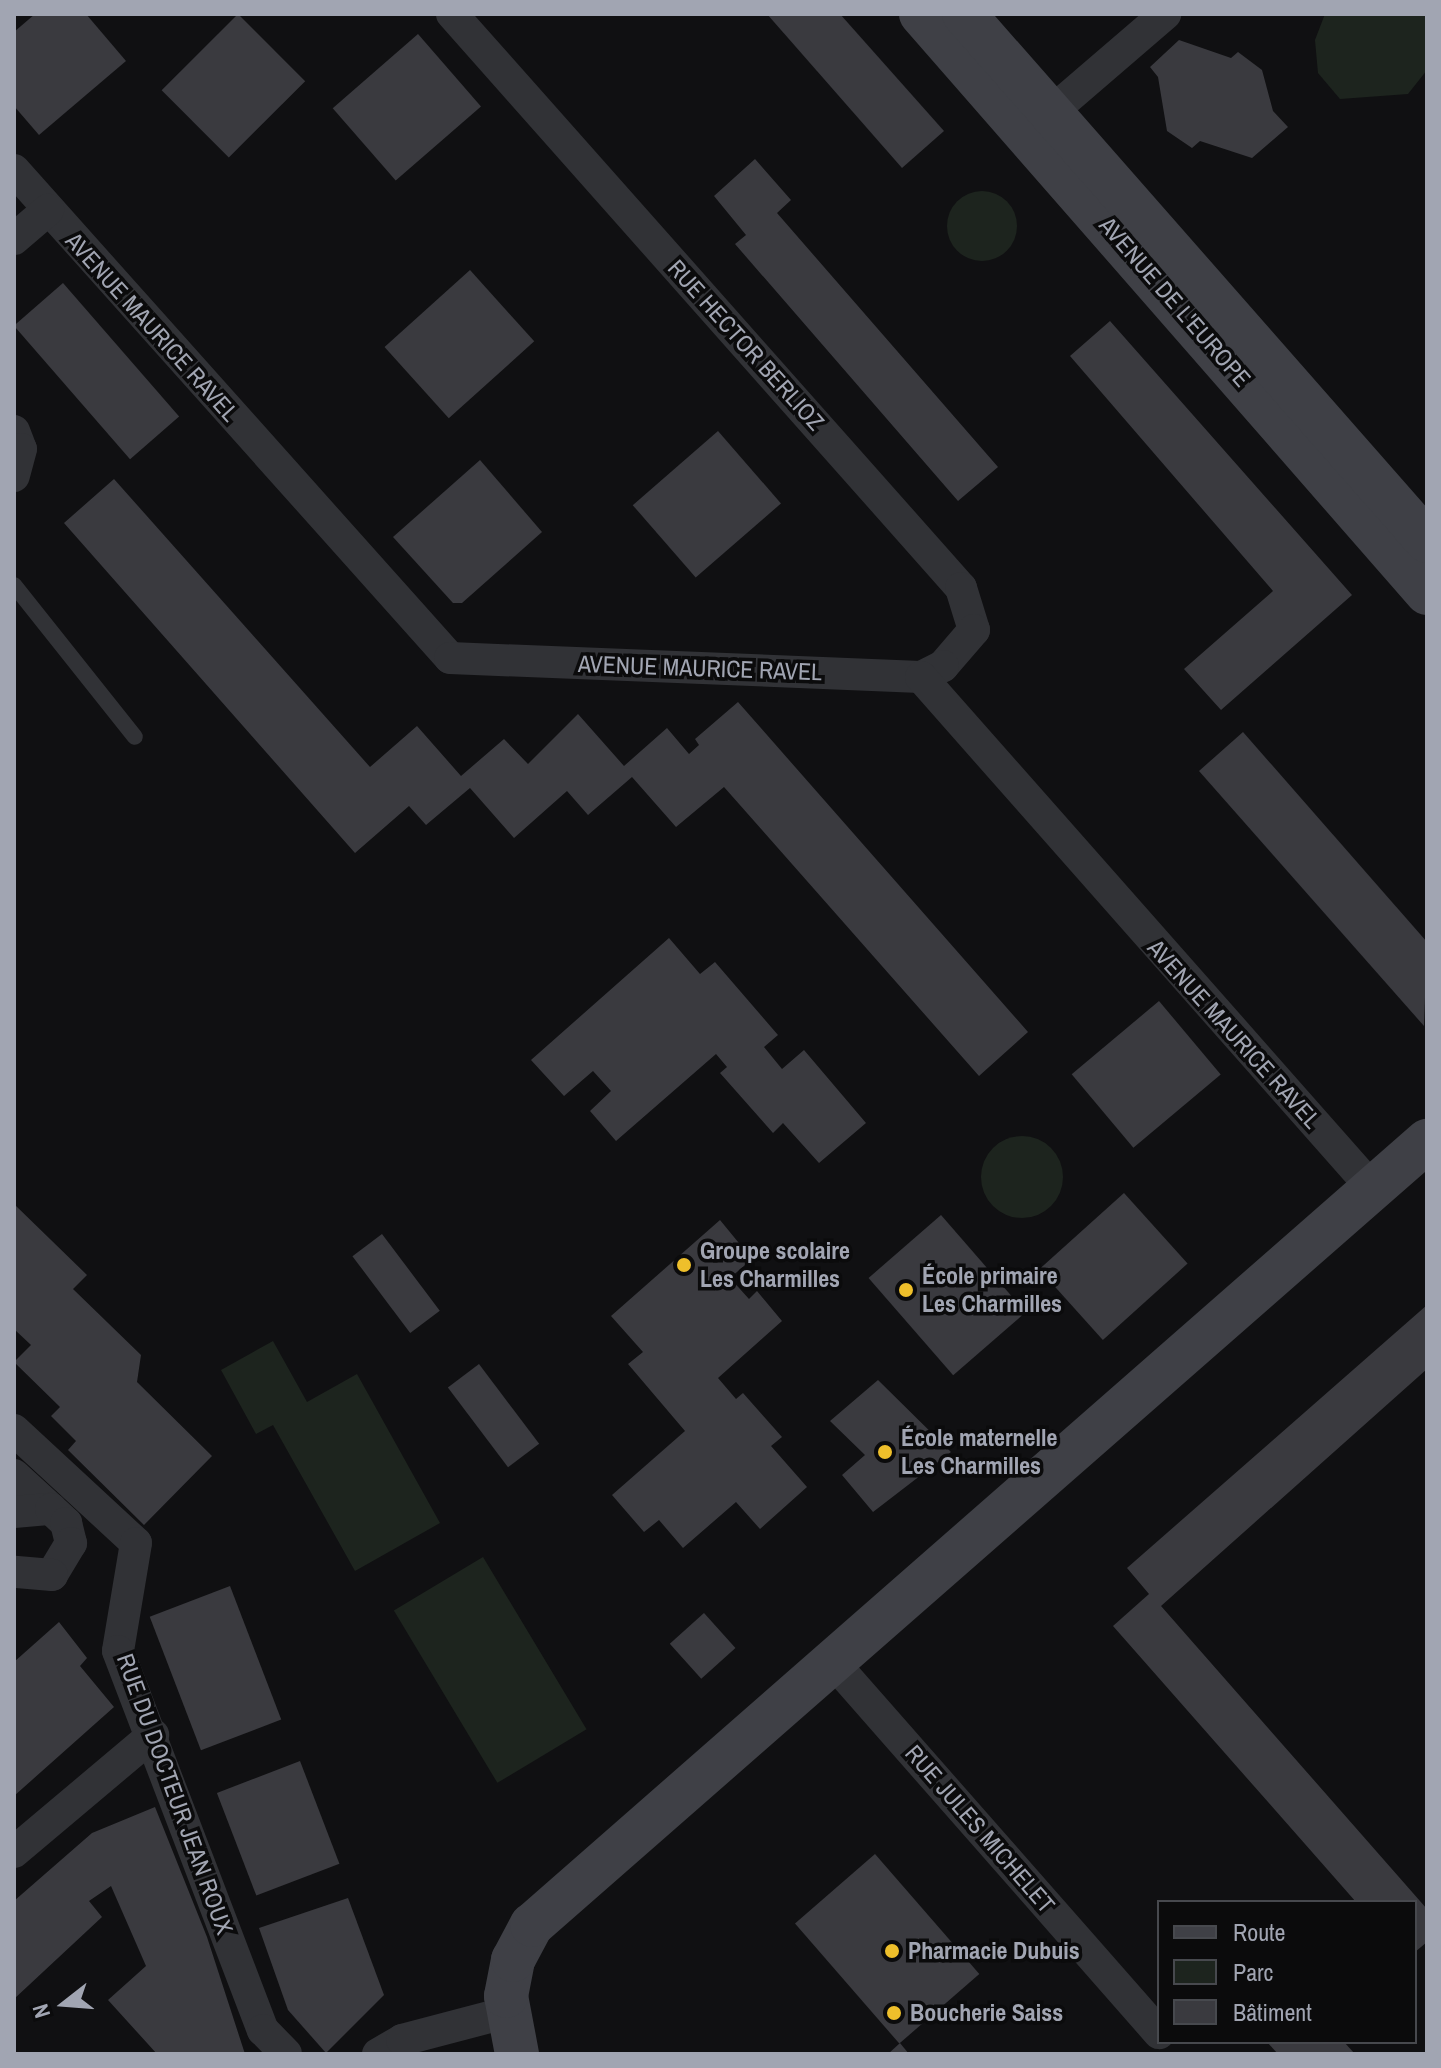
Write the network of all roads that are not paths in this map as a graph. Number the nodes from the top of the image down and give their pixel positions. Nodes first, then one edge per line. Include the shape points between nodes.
1 (452, 14) edge
2 (921, 14) edge
3 (964, 14) edge
4 (1165, 14) edge
5 (1039, 123) junction
6 (14, 170) edge
7 (48, 210) junction
8 (14, 239) edge
9 (14, 431) edge
10 (14, 476) edge
11 (1427, 541) edge
12 (14, 585) edge
13 (1427, 593) edge
14 (921, 677) junction
15 (135, 737) dead end
16 (1427, 1141) edge
17 (1373, 1189) junction
18 (14, 1430) edge
19 (14, 1475) edge
20 (51, 1509) junction
21 (14, 1512) edge
22 (14, 1572) edge
23 (833, 1662) junction
24 (153, 1735) junction
25 (14, 1852) edge
26 (1157, 2031) edge
27 (513, 2033) edge
28 (286, 2054) edge
29 (378, 2054) edge

1 - 14 street, RUE HECTOR BERLIOZ via 961,588 974,630 943,666
2 - 5 street, AVENUE DE L'EUROPE
3 - 5 street, AVENUE DE L'EUROPE
4 - 5 street
5 - 11 street, AVENUE DE L'EUROPE
5 - 13 street, AVENUE DE L'EUROPE
6 - 7 street, AVENUE MAURICE RAVEL
7 - 8 street
7 - 14 street, AVENUE MAURICE RAVEL via 450,658
9 - 10 street via 21,449
12 - 15 lane
14 - 17 street, AVENUE MAURICE RAVEL
16 - 17 street
17 - 23 street
18 - 24 street, RUE DU DOCTEUR JEAN ROUX via 136,1543 118,1651
19 - 20 street
20 - 21 street
20 - 22 street via 71,1533 67,1561 44,1578
23 - 26 street, RUE JULES MICHELET
23 - 27 street via 532,1925 513,1960
24 - 25 street
24 - 28 street, RUE DU DOCTEUR JEAN ROUX via 263,2030
27 - 29 street via 402,2040

